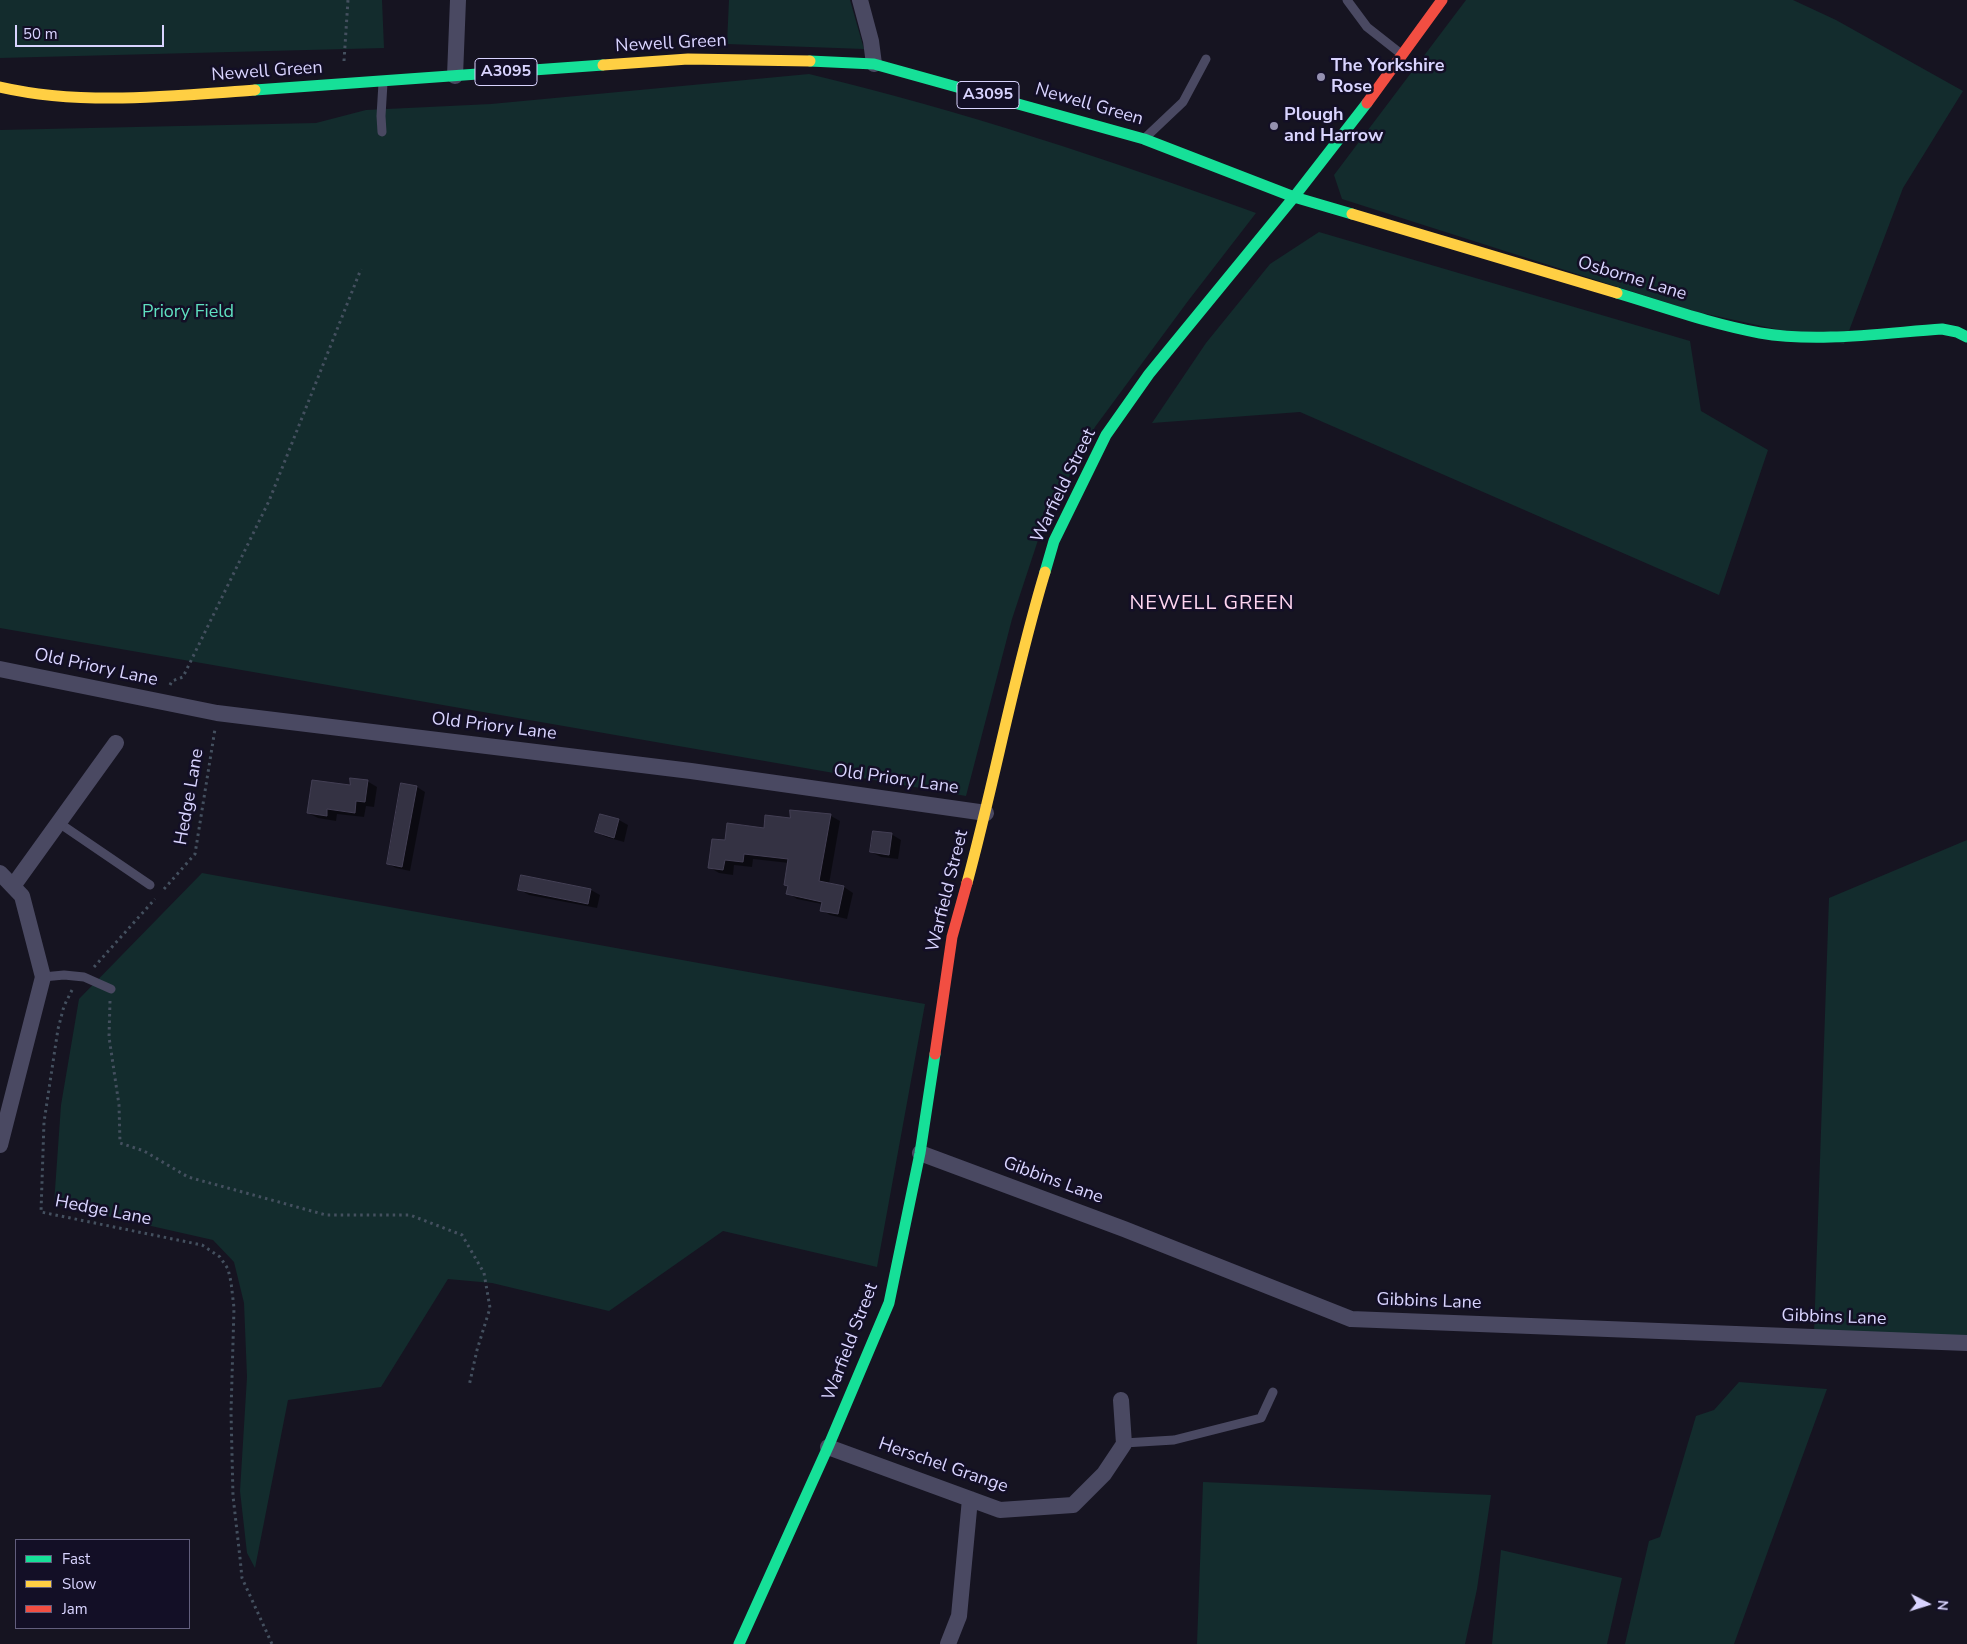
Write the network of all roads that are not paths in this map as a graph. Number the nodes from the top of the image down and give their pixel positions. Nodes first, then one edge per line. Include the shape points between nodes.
1 (458, 0) edge
2 (860, 0) edge
3 (1347, 0) edge
4 (1442, 0) edge
5 (1403, 55) junction
6 (1206, 59) dead end
7 (874, 64) junction
8 (455, 76) junction
9 (383, 81) junction
10 (0, 87) edge
11 (30, 94) junction
12 (0, 97) edge
13 (382, 132) dead end
14 (1144, 139) junction
15 (1294, 196) junction
16 (1967, 337) edge
17 (0, 668) edge
18 (116, 743) dead end
19 (986, 812) junction
20 (59, 823) junction
21 (0, 873) edge
22 (150, 885) dead end
23 (13, 886) junction
24 (43, 977) junction
25 (111, 989) road end
26 (0, 1145) edge
27 (920, 1154) junction
28 (1967, 1343) edge
29 (1273, 1392) dead end
30 (1121, 1400) dead end
31 (1124, 1443) junction
32 (828, 1447) junction
33 (970, 1499) junction
34 (738, 1644) edge
35 (948, 1644) edge

1 - 8 street
2 - 7 street
3 - 5 lane via 1367,27
4 - 5 main road, Warfield Street
5 - 15 main road, Warfield Street
6 - 14 lane via 1183,102
7 - 8 main road, Newell Green / A3095 via 688,59
7 - 14 main road, Newell Green / A3095
8 - 9 main road, Newell Green / A3095
9 - 11 main road, Newell Green / A3095 via 130,97 73,98
9 - 13 lane
10 - 11 main road, Newell Green / A3095
11 - 12 main road, Newell Green / A3095
14 - 15 main road, Newell Green / A3095
15 - 16 main road, Osborne Lane via 1710,321 1761,333 1839,336 1942,329
15 - 19 main road, Warfield Street via 1149,374 1102,444 1054,541 1027,630
17 - 19 street, Old Priory Lane via 217,713 691,771
18 - 20 street
19 - 27 main road, Warfield Street via 952,937
20 - 22 lane
20 - 23 street
21 - 23 street
23 - 24 street via 22,896
24 - 25 lane via 84,977
24 - 26 street
27 - 28 street, Gibbins Lane via 1124,1229 1351,1320
27 - 32 main road, Warfield Street via 889,1303
29 - 31 lane via 1261,1418 1174,1440
30 - 31 street
31 - 33 street, Herschel Grange via 1104,1474 1074,1505 1000,1510
32 - 33 street, Herschel Grange
32 - 34 main road, Warfield Street
33 - 35 street via 958,1616

